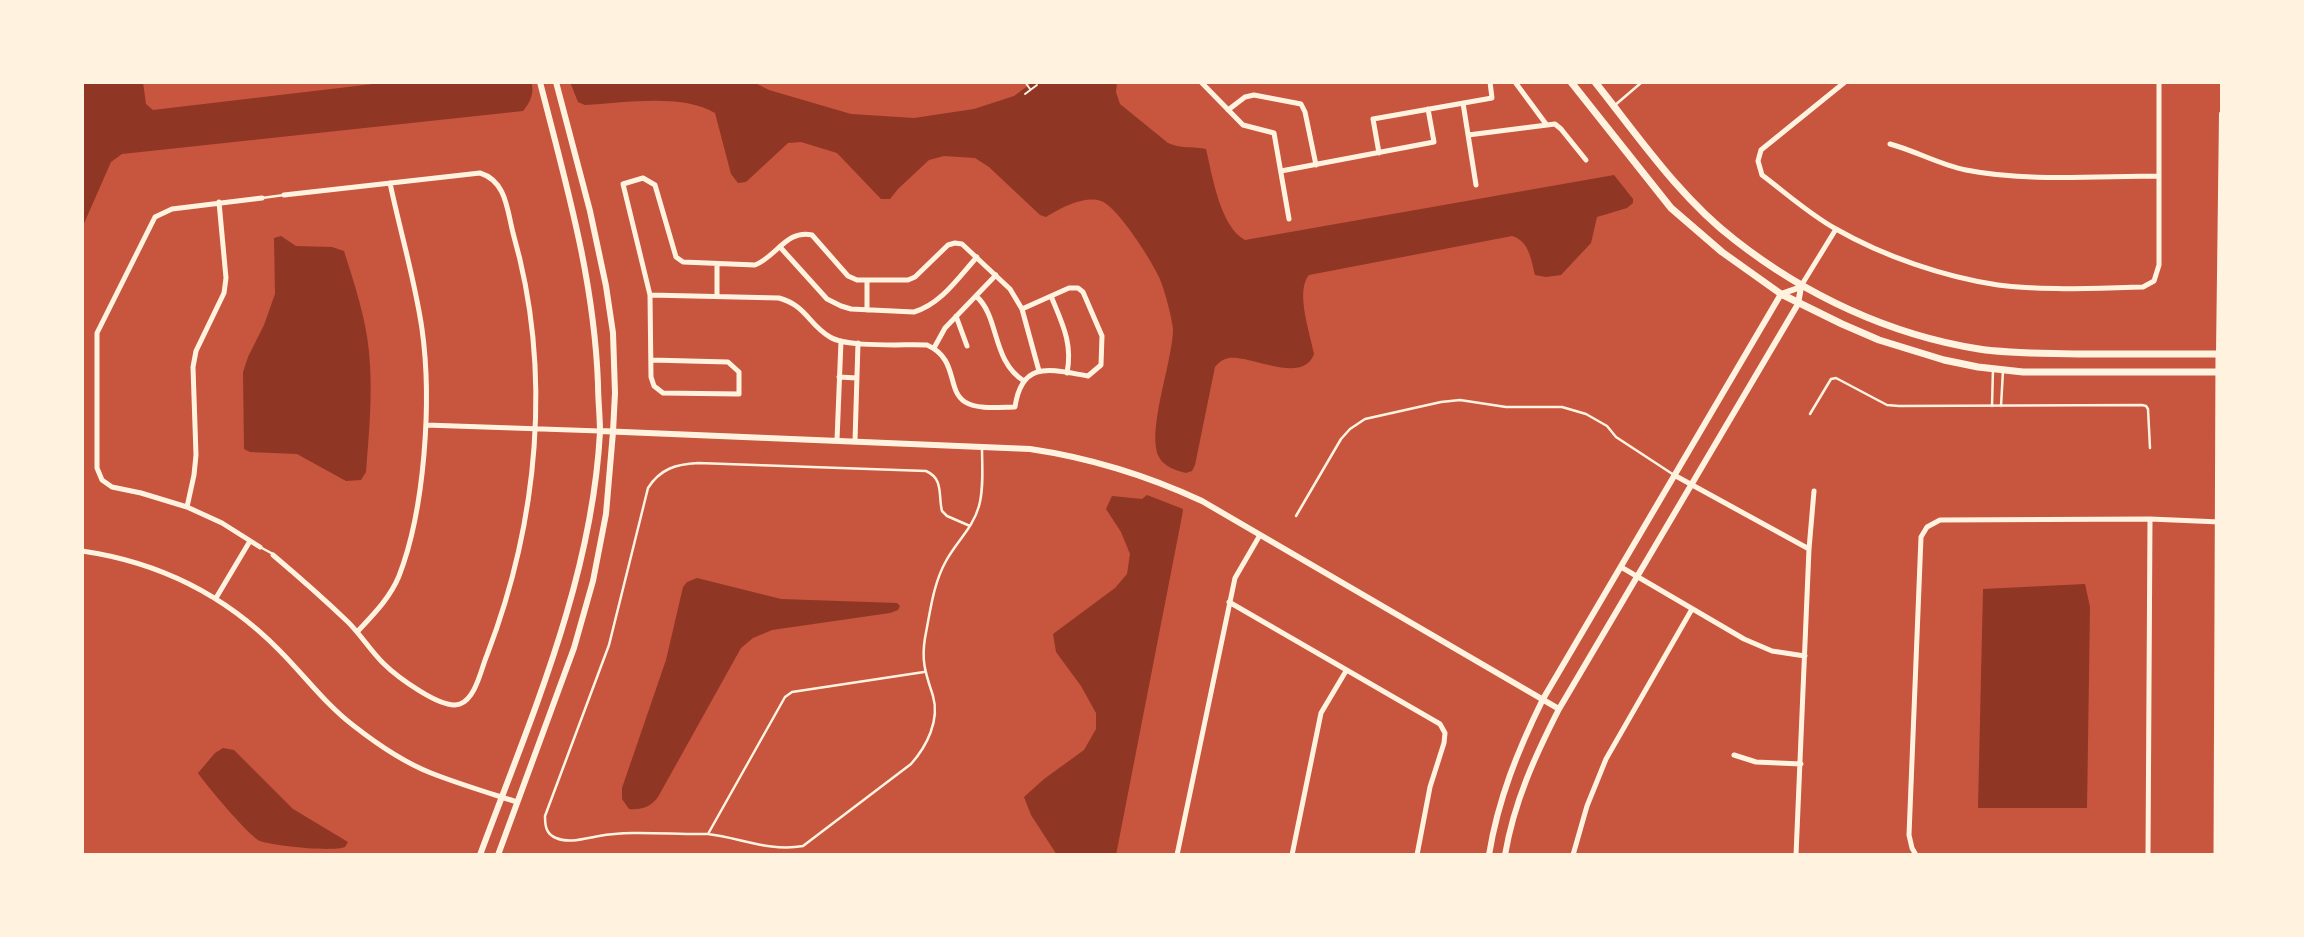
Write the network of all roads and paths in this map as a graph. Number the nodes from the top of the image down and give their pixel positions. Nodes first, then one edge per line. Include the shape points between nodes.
1 (540, 82) edge
2 (556, 82) edge
3 (1026, 82) edge
4 (1201, 82) edge
5 (1490, 82) edge
6 (1515, 82) edge
7 (1571, 82) edge
8 (1595, 82) edge
9 (1642, 82) edge
10 (1846, 82) edge
11 (2159, 82) edge
12 (1037, 85) dead end
13 (1031, 90) junction
14 (1025, 94) dead end
15 (1463, 103) junction
16 (1614, 106) junction
17 (1428, 109) junction
18 (1228, 110) junction
19 (2222, 114) edge
20 (1546, 124) junction
21 (1468, 135) junction
22 (1890, 144) dead end
23 (1379, 152) junction
24 (1586, 160) dead end
25 (1315, 164) junction
26 (1281, 171) junction
27 (2159, 176) junction
28 (390, 183) junction
29 (1476, 185) dead end
30 (284, 195) joint
31 (262, 198) joint
32 (219, 202) junction
33 (1289, 219) dead end
34 (1836, 229) junction
35 (780, 247) junction
36 (977, 257) junction
37 (717, 264) junction
38 (996, 275) junction
39 (867, 280) junction
40 (1801, 287) junction
41 (1781, 294) junction
42 (650, 295) junction
43 (717, 296) junction
44 (976, 296) junction
45 (1051, 296) junction
46 (1798, 304) junction
47 (1022, 309) junction
48 (867, 310) junction
49 (956, 316) junction
50 (841, 341) junction
51 (858, 343) junction
52 (967, 346) dead end
53 (934, 348) junction
54 (2221, 354) edge
55 (650, 360) junction
56 (1993, 369) junction
57 (2003, 370) junction
58 (1039, 371) junction
59 (2220, 372) edge
60 (1066, 373) junction
61 (839, 377) junction
62 (857, 378) junction
63 (1024, 381) junction
64 (1992, 406) junction
65 (2001, 406) junction
66 (1810, 414) dead end
67 (426, 425) junction
68 (536, 430) junction
69 (600, 431) junction
70 (613, 432) junction
71 (837, 440) junction
72 (855, 441) junction
73 (982, 446) junction
74 (2150, 448) dead end
75 (1674, 475) junction
76 (1691, 484) junction
77 (1814, 491) dead end
78 (187, 507) junction
79 (1296, 516) dead end
80 (2150, 519) junction
81 (2220, 522) junction
82 (970, 526) junction
83 (1260, 535) junction
84 (250, 541) junction
85 (260, 547) joint
86 (1809, 549) junction
87 (82, 551) edge
88 (274, 555) joint
89 (1621, 567) junction
90 (1636, 576) junction
91 (216, 598) junction
92 (1229, 602) junction
93 (1692, 610) junction
94 (358, 631) junction
95 (1805, 656) junction
96 (1346, 671) junction
97 (924, 672) junction
98 (1543, 699) junction
99 (1559, 709) junction
100 (1734, 755) dead end
101 (1801, 764) junction
102 (502, 797) junction
103 (517, 802) junction
104 (708, 834) junction
105 (480, 855) edge
106 (498, 855) edge
107 (1177, 855) edge
108 (1292, 855) edge
109 (1417, 855) edge
110 (1489, 855) edge
111 (1505, 855) edge
112 (1573, 855) edge
113 (1796, 855) edge
114 (1916, 855) edge
115 (2148, 855) edge
116 (2217, 855) edge

1 - 69 street via 590,289
2 - 70 street via 606,286 613,334
3 - 13 path
4 - 18 street
5 - 15 street via 1492,98
6 - 20 street
7 - 41 main road via 1671,208
8 - 16 main road
9 - 16 lane
10 - 34 street via 1761,150 1758,161 1762,175
11 - 27 street
12 - 13 path
13 - 14 path
15 - 17 street
15 - 21 street
16 - 40 main road via 1682,190 1725,231
17 - 23 street via 1373,119
17 - 23 street via 1434,142
18 - 25 street via 1254,95 1301,104
18 - 26 street via 1243,125 1274,132
19 - 54 street
20 - 21 street
20 - 24 street via 1561,129
21 - 29 street
22 - 27 street via 1964,170 1994,174
23 - 25 street
25 - 26 street
26 - 33 street
27 - 34 street via 2159,265 2154,281 2143,287 1998,285 1942,273
28 - 30 street
28 - 67 street via 422,329
28 - 68 street via 480,173 492,177 500,187 528,299
30 - 31 lane
31 - 32 street
32 - 78 street via 226,278 193,367 195,466
32 - 78 street via 163,211 155,217 96,333 97,468 102,480 112,487
34 - 40 street
35 - 37 street via 755,265
35 - 39 street via 795,234 811,235 848,275
35 - 48 street via 827,299
36 - 38 street
36 - 39 street via 955,243 908,280
36 - 48 street via 930,306 914,312
37 - 42 street via 683,262 676,257 655,185 643,178 623,184
37 - 43 street
38 - 44 street
38 - 47 street
39 - 48 street
40 - 41 street
40 - 46 street
40 - 54 main road via 1887,325 1931,340 1980,349
41 - 46 main road
41 - 75 street
42 - 43 street
42 - 55 street
43 - 50 street via 790,301 821,331
44 - 49 street
44 - 63 street via 986,310 1006,365
45 - 47 street
45 - 60 street via 1068,338
45 - 60 street via 1078,288 1102,336 1101,365 1088,376
46 - 56 main road via 1879,340
46 - 76 street
47 - 58 street
49 - 52 street
49 - 53 street
50 - 51 street
50 - 61 street
51 - 53 street
51 - 62 street
53 - 63 street via 946,358 965,402 1015,407
54 - 59 main road
55 - 55 street via 728,362 739,372 739,394 663,393 654,386
56 - 57 main road
56 - 64 lane
57 - 59 main road
57 - 65 lane
58 - 60 street
58 - 63 street
59 - 81 main road
61 - 62 street
61 - 71 street
62 - 72 street
64 - 65 lane
64 - 66 lane via 1887,404 1836,378
65 - 74 lane via 2146,406
67 - 68 street
67 - 94 street via 412,530 398,578
68 - 69 street
68 - 94 street via 516,564 471,695 461,704 449,706 419,691 383,663
69 - 70 street
69 - 102 street via 578,577 559,643
70 - 71 street
70 - 103 street via 606,514 593,581 574,648
71 - 72 street
72 - 73 street
73 - 82 lane via 979,507
73 - 83 street via 1030,449 1117,467 1202,500
75 - 76 street
75 - 79 lane via 1586,414 1562,407 1441,402 1365,419 1350,429
75 - 89 street
76 - 86 street
76 - 90 street
77 - 86 street
78 - 84 street
80 - 81 street
80 - 114 street via 1940,520 1927,527 1921,537 1909,835
80 - 115 street
81 - 116 main road
82 - 97 lane via 937,578
82 - 104 lane via 942,511 938,480 926,471 698,463 680,464 654,478 610,645 545,825 553,838 562,840 613,833
83 - 92 street via 1235,578
83 - 98 street
84 - 85 street
84 - 91 street
85 - 88 lane
86 - 95 street
87 - 91 street via 146,566
88 - 94 street
89 - 90 street
89 - 98 street
90 - 93 street
90 - 99 street
91 - 102 street via 250,622 351,724 388,750 429,773
92 - 96 street
92 - 107 street
93 - 95 street via 1772,651
93 - 112 street via 1606,760
95 - 101 street
96 - 108 street via 1321,713
96 - 109 street via 1440,724 1445,733
97 - 104 lane via 792,692 785,697
97 - 104 lane via 934,709 930,736 920,754 813,840 803,846 775,848
98 - 99 street
98 - 110 street via 1504,788
99 - 111 street via 1521,792
100 - 101 street via 1755,762
101 - 113 street
102 - 103 street
102 - 105 street
103 - 106 street

